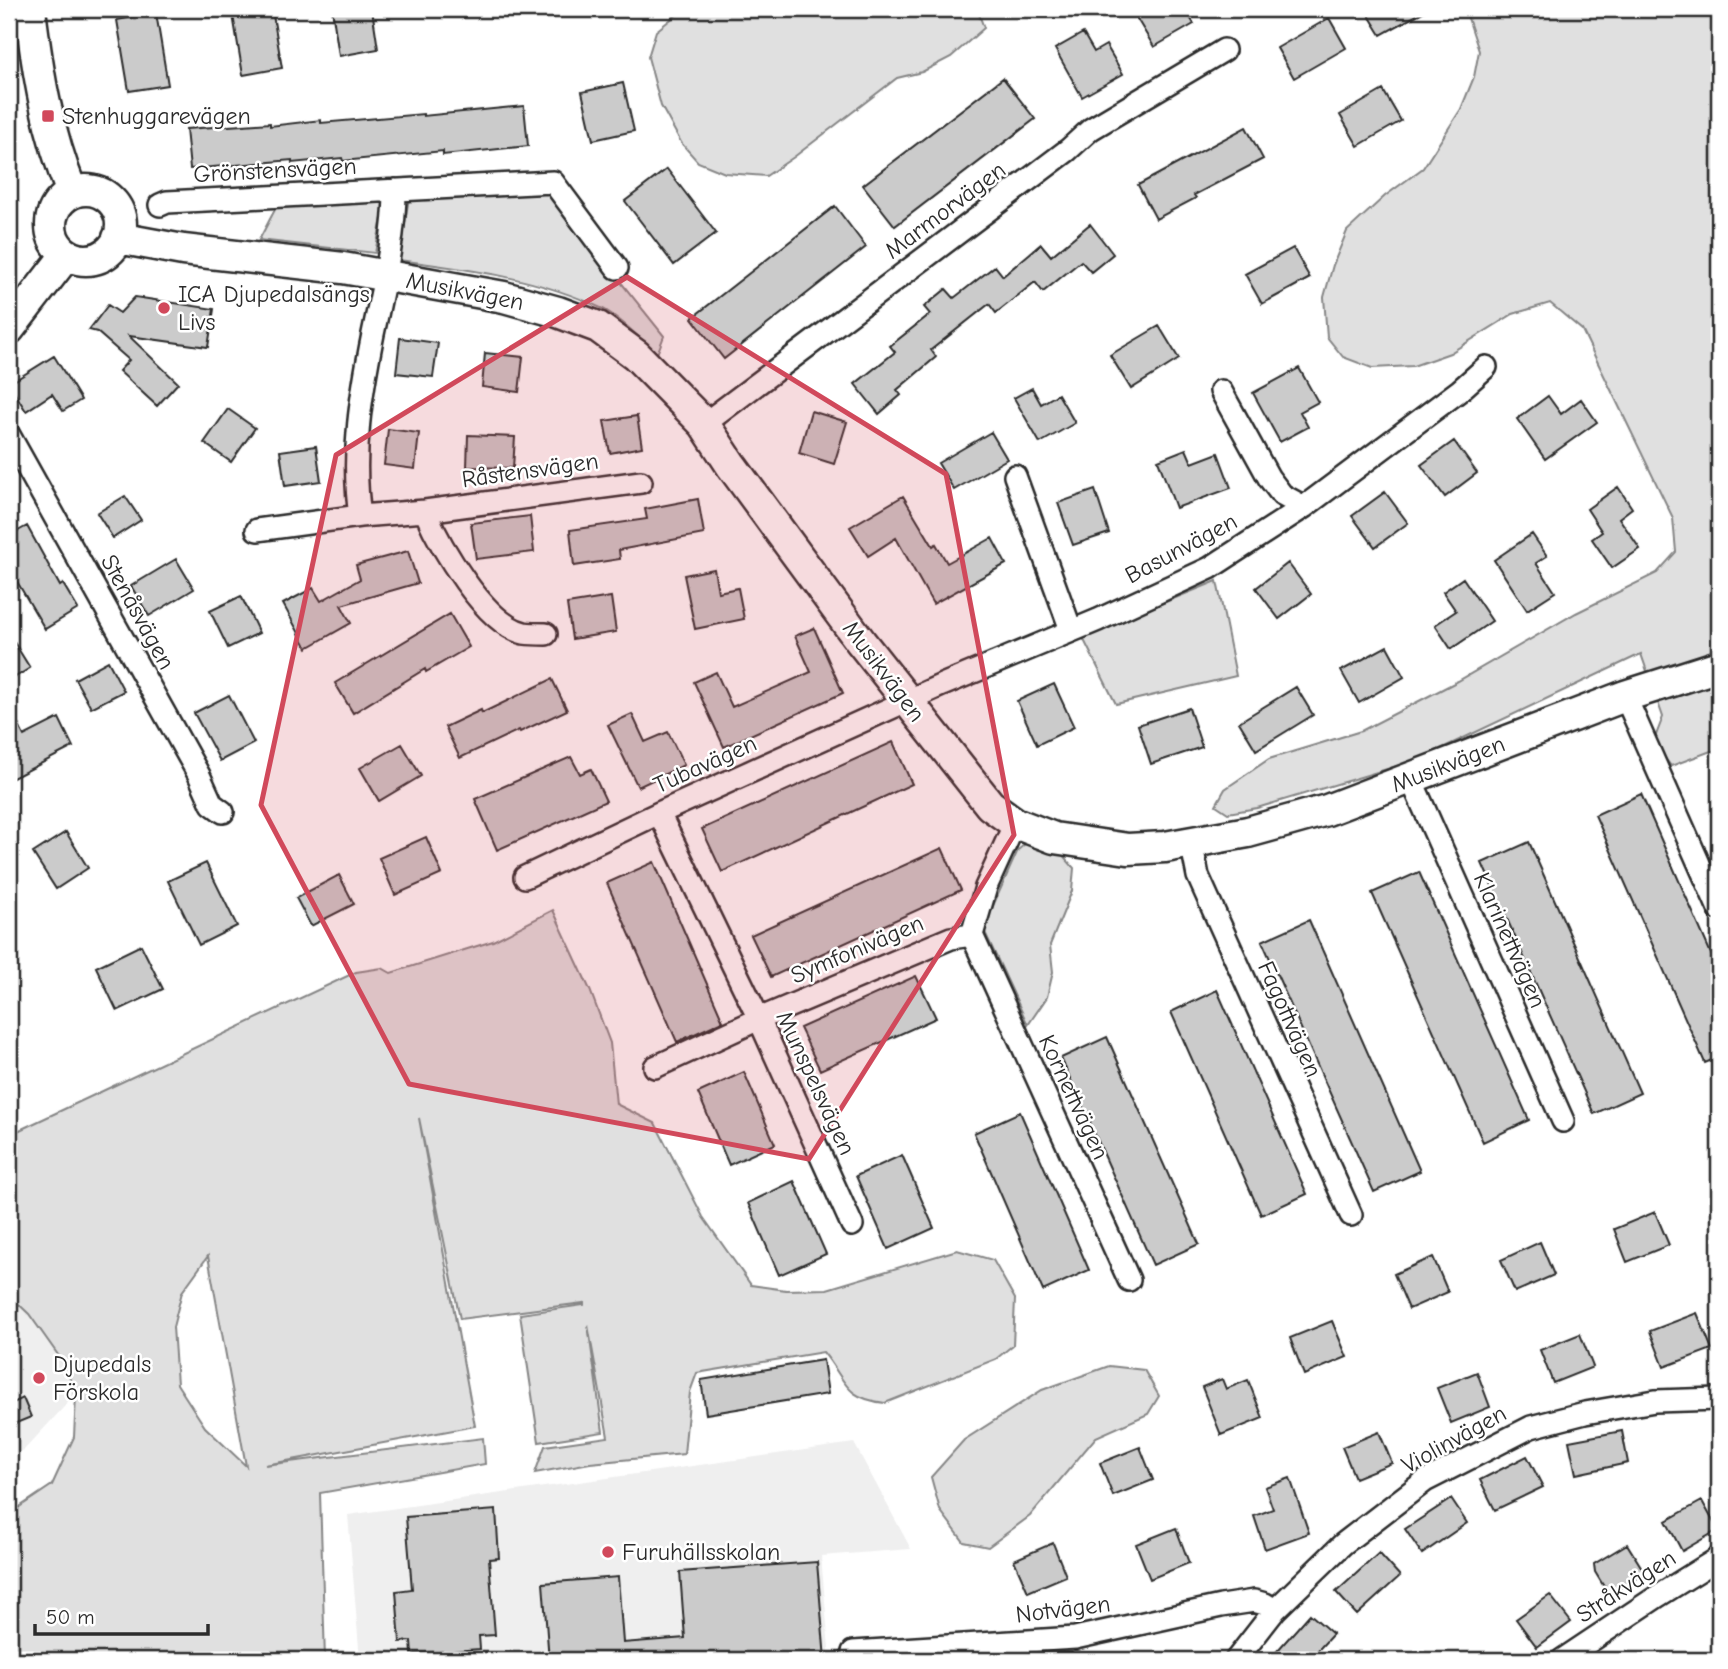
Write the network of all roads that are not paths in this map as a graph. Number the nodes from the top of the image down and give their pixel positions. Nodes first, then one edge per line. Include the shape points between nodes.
1 (30, 9) edge
2 (1224, 50) dead end
3 (395, 190) junction
4 (72, 193) junction
5 (160, 205) dead end
6 (118, 238) junction
7 (67, 254) junction
8 (617, 268) dead end
9 (385, 276) junction
10 (9, 329) edge
11 (1486, 367) dead end
12 (1221, 391) dead end
13 (704, 424) junction
14 (9, 435) edge
15 (1015, 477) dead end
16 (642, 482) dead end
17 (1304, 507) junction
18 (425, 511) junction
19 (360, 516) junction
20 (257, 530) dead end
21 (1071, 631) junction
22 (546, 634) dead end
23 (1719, 666) edge
24 (1625, 696) junction
25 (908, 702) junction
26 (1410, 779) junction
27 (223, 812) dead end
28 (659, 813) junction
29 (1014, 823) junction
30 (1191, 841) junction
31 (525, 877) dead end
32 (1719, 909) edge
33 (972, 935) junction
34 (759, 1019) junction
35 (655, 1067) dead end
36 (1563, 1121) dead end
37 (1351, 1215) dead end
38 (852, 1224) dead end
39 (1129, 1280) dead end
40 (1719, 1399) edge
41 (1719, 1558) edge
42 (1275, 1610) junction
43 (853, 1652) dead end
44 (1236, 1660) edge
45 (1562, 1660) edge

1 - 4 street via 38,77 56,153
2 - 13 street, Marmorvägen via 1091,128
3 - 5 street, Grönstensvägen
3 - 8 street, Grönstensvägen via 553,182
3 - 9 street
4 - 6 street via 92,191 110,200 120,218
4 - 7 street via 57,206 51,225 57,244
6 - 7 street via 100,257 79,259
6 - 9 street, Musikvägen
7 - 10 street
9 - 13 street, Musikvägen via 504,297 598,327 636,355
9 - 19 street via 356,437
11 - 17 street, Basunvägen
12 - 17 street via 1269,478 1282,495
13 - 25 street, Musikvägen
14 - 27 street, Stenåsvägen via 212,804
15 - 21 street
16 - 18 street, Råstensvägen
17 - 21 street, Basunvägen via 1210,568
18 - 19 street, Råstensvägen
18 - 22 street via 469,587 506,624 523,633
19 - 20 street, Råstensvägen
21 - 25 street, Basunvägen
23 - 24 street, Musikvägen
24 - 26 street, Musikvägen
24 - 32 street
25 - 28 street, Tubavägen
25 - 29 street, Musikvägen via 990,805
26 - 30 street, Musikvägen via 1326,810 1248,832
26 - 36 street, Klarinettvägen
28 - 31 street, Tubavägen
28 - 34 street, Munspelsvägen
29 - 30 street, Musikvägen via 1054,838 1128,849
29 - 33 street via 986,887
30 - 37 street, Fagottvägen via 1198,876
33 - 34 street, Symfonivägen via 951,938
33 - 39 street, Kornettvägen
34 - 35 street, Symfonivägen
34 - 38 street, Munspelsvägen
40 - 42 street, Violinvägen via 1654,1401 1585,1413 1507,1438 1425,1481 1343,1544
41 - 45 street, Stråkvägen
42 - 43 street, Notvägen via 1254,1601 1075,1638
42 - 44 street, Violinvägen

